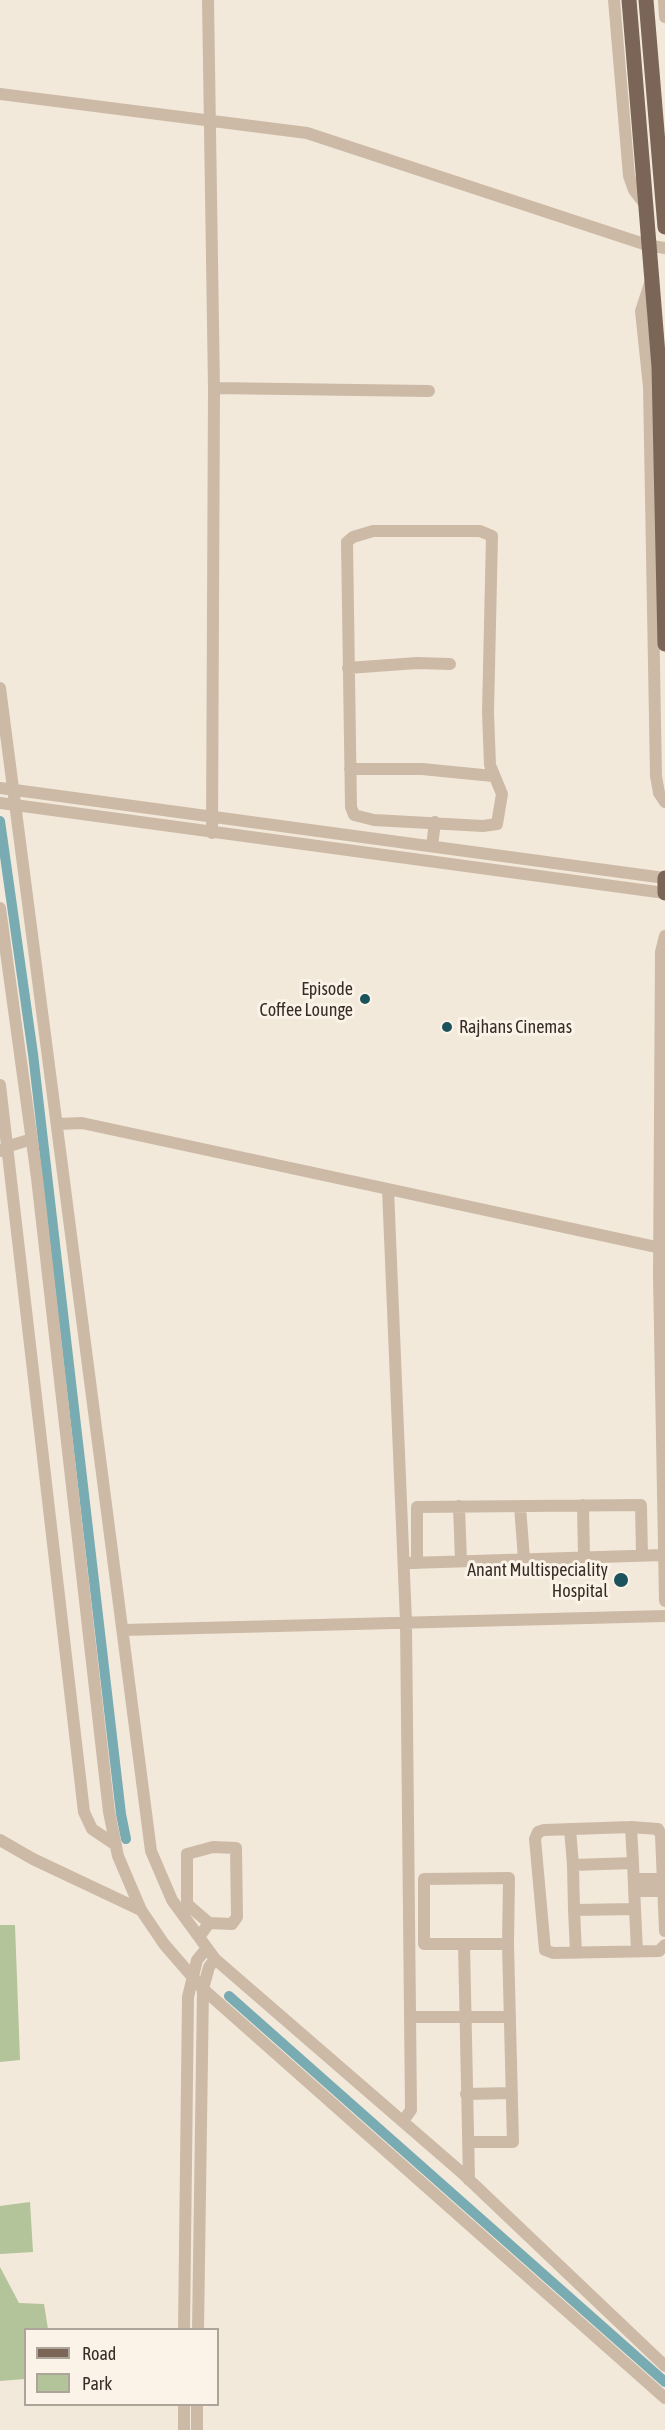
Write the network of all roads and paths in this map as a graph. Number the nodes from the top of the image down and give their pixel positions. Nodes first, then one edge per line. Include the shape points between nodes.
1 (208, 0) edge
2 (614, 0) edge
3 (629, 0) edge
4 (646, 0) edge
5 (664, 0) edge
6 (665, 16) edge
7 (0, 94) edge
8 (211, 121) junction
9 (644, 203) junction
10 (665, 227) edge
11 (647, 245) junction
12 (665, 248) edge
13 (651, 280) junction
14 (662, 366) edge
15 (214, 388) junction
16 (429, 391) dead end
17 (665, 644) edge
18 (450, 664) dead end
19 (348, 668) junction
20 (0, 688) edge
21 (350, 769) junction
22 (493, 776) junction
23 (0, 788) edge
24 (13, 790) junction
25 (665, 802) edge
26 (0, 803) edge
27 (15, 805) junction
28 (212, 817) junction
29 (413, 822) junction
30 (435, 822) junction
31 (212, 833) junction
32 (412, 843) junction
33 (432, 846) junction
34 (665, 878) edge
35 (665, 893) edge
36 (0, 908) edge
37 (665, 936) edge
38 (3, 957) edge
39 (0, 1085) edge
40 (58, 1124) junction
41 (32, 1139) junction
42 (3, 1150) edge
43 (388, 1189) junction
44 (662, 1249) edge
45 (583, 1505) junction
46 (459, 1506) junction
47 (520, 1506) junction
48 (642, 1555) junction
49 (663, 1555) junction
50 (585, 1557) junction
51 (524, 1559) junction
52 (460, 1561) junction
53 (403, 1563) junction
54 (417, 1563) junction
55 (665, 1601) edge
56 (665, 1616) edge
57 (406, 1622) junction
58 (123, 1630) junction
59 (631, 1827) junction
60 (570, 1829) junction
61 (0, 1840) edge
62 (116, 1845) junction
63 (633, 1863) junction
64 (573, 1864) junction
65 (634, 1885) junction
66 (664, 1885) edge
67 (635, 1909) junction
68 (141, 1910) junction
69 (574, 1910) junction
70 (209, 1923) junction
71 (665, 1931) edge
72 (200, 1937) junction
73 (464, 1944) junction
74 (508, 1944) junction
75 (665, 1946) edge
76 (207, 1948) junction
77 (637, 1951) junction
78 (576, 1953) junction
79 (215, 1959) junction
80 (191, 1976) junction
81 (203, 1989) junction
82 (410, 2017) junction
83 (461, 2017) junction
84 (510, 2017) junction
85 (512, 2093) junction
86 (466, 2094) junction
87 (403, 2121) junction
88 (466, 2146) junction
89 (466, 2177) junction
90 (184, 2328) edge
91 (198, 2328) edge
92 (665, 2366) edge
93 (665, 2398) edge
94 (184, 2406) edge
95 (197, 2406) edge
96 (184, 2430) edge
97 (197, 2430) edge

1 - 8 street
2 - 9 street via 629,176
3 - 9 main road
4 - 10 main road
5 - 6 street
7 - 8 street
8 - 11 street via 307,133
8 - 15 street
9 - 11 main road
11 - 12 street
11 - 13 main road
13 - 14 main road
13 - 25 street via 641,310 649,387 656,776
14 - 17 main road
15 - 16 street
15 - 28 street
18 - 19 street
19 - 21 street
19 - 22 street via 346,542 373,531 489,532 493,543 488,679
20 - 24 street
21 - 22 street via 422,769
21 - 29 street via 354,815
22 - 30 street via 502,794 497,824
23 - 24 street
24 - 27 street
24 - 28 street
26 - 27 street
27 - 31 street
27 - 40 street
28 - 31 street
28 - 32 street
29 - 30 street
29 - 32 street
30 - 33 street
31 - 35 street
32 - 33 street
33 - 34 street
34 - 35 main road
36 - 38 street
37 - 44 street via 661,952
38 - 41 street
39 - 42 street
40 - 43 street via 82,1123
40 - 58 street
41 - 42 street
41 - 62 street via 109,1812
42 - 62 street via 84,1812 92,1829
43 - 44 street
43 - 53 street
44 - 49 street
45 - 47 street
45 - 48 street via 641,1505
45 - 50 street
46 - 47 street
46 - 52 street
46 - 54 street via 417,1507
47 - 51 street
48 - 49 street
48 - 50 street
49 - 55 street
50 - 51 street
51 - 52 street
52 - 54 street
53 - 54 street
53 - 57 street
56 - 57 street
57 - 58 street
57 - 82 street
58 - 72 street via 151,1851 172,1900
59 - 60 street
59 - 63 street
59 - 66 street via 658,1829 662,1835
60 - 64 street
60 - 78 street via 544,1830 535,1839 545,1950
61 - 68 street
62 - 68 street
63 - 64 street
63 - 65 street
64 - 69 street
65 - 66 street
65 - 67 street
66 - 71 street
67 - 69 street
67 - 77 street
68 - 80 street
69 - 78 street
70 - 70 street via 232,1924 237,1917 236,1848 213,1847 187,1854 188,1904
70 - 72 street
72 - 76 street
73 - 74 street
73 - 74 street via 424,1944 424,1879 509,1878
73 - 83 street
74 - 84 street
75 - 77 street via 659,1951
76 - 79 street
76 - 80 street
77 - 78 street
79 - 81 street via 208,1967
79 - 87 street
80 - 81 street
80 - 90 street
81 - 91 street
81 - 93 street
82 - 83 street
82 - 87 street via 411,2110
83 - 84 street
83 - 86 street
83 - 88 street
84 - 85 street
85 - 86 street
85 - 88 street via 513,2142
86 - 88 street
87 - 89 street
88 - 89 street
89 - 92 street
94 - 96 street
95 - 97 street

